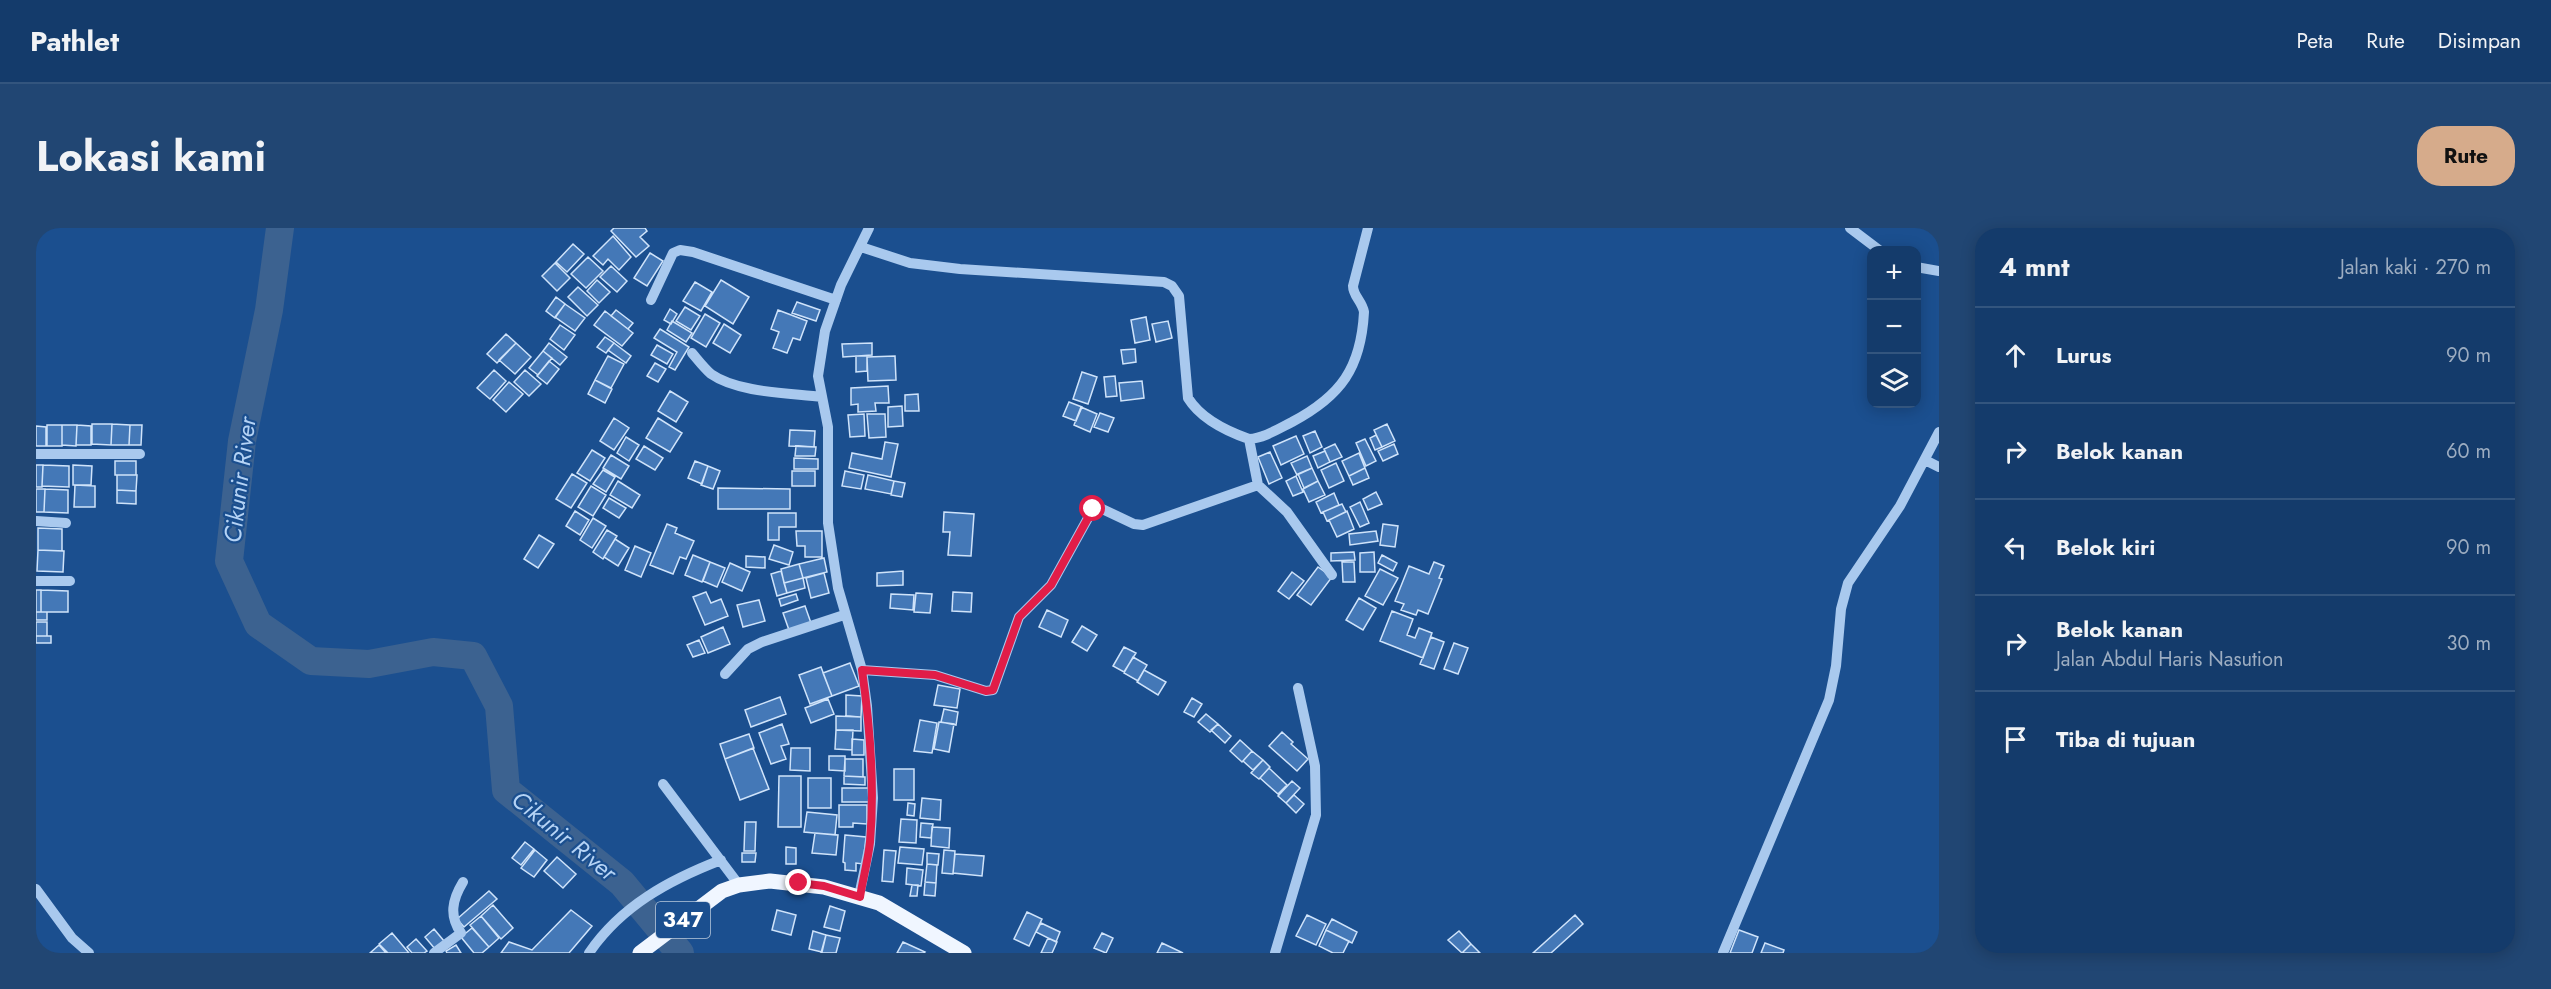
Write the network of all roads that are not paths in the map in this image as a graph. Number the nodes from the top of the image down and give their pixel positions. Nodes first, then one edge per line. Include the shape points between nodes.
1 (869, 228) edge
2 (1368, 228) edge
3 (1850, 228) edge
4 (1875, 246) edge
5 (861, 247) junction
6 (1921, 268) edge
7 (1939, 272) edge
8 (651, 300) dead end
9 (836, 300) junction
10 (693, 353) dead end
11 (822, 397) junction
12 (1939, 432) edge
13 (1249, 439) junction
14 (36, 454) edge
15 (140, 454) dead end
16 (1924, 460) junction
17 (1939, 467) edge
18 (1258, 485) junction
19 (36, 521) edge
20 (66, 522) dead end
21 (1332, 575) dead end
22 (36, 581) edge
23 (70, 581) dead end
24 (844, 615) junction
25 (862, 670) junction
26 (725, 674) dead end
27 (1298, 688) dead end
28 (663, 784) dead end
29 (721, 860) junction
30 (463, 882) dead end
31 (731, 888) junction
32 (36, 889) edge
33 (860, 897) junction
34 (641, 951) edge
35 (89, 953) edge
36 (434, 953) edge
37 (588, 953) edge
38 (964, 953) edge
39 (1275, 953) edge
40 (1723, 953) edge

1 - 5 street
2 - 13 street via 1353,286 1353,294 1364,312 1355,364 1343,383 1317,408 1269,434
3 - 4 street
5 - 9 street
5 - 13 street via 910,263 960,269 1164,282 1179,296 1188,398 1208,419
6 - 7 street
8 - 9 street via 673,253 687,250
9 - 11 street via 825,331 818,376
10 - 11 street via 712,374 726,381
11 - 24 street via 828,427 828,523
12 - 16 street
13 - 18 street
14 - 15 street
16 - 17 street
16 - 40 street via 1900,506 1848,583 1829,700
18 - 21 street via 1302,530
18 - 25 street via 1143,525 1103,507 1093,509 1051,585 1019,617 991,691 935,675
19 - 20 street
22 - 23 street
24 - 25 street
24 - 26 street via 748,649
25 - 33 street via 873,798 870,844
27 - 39 street via 1315,766 1316,815
28 - 29 street
29 - 31 street
29 - 37 street via 685,873 630,906
30 - 36 street via 455,895 453,921 461,933
31 - 33 main road, 347 via 770,881 799,883
31 - 34 main road, 347
32 - 35 street via 72,938
33 - 38 main road, 347 via 879,903

